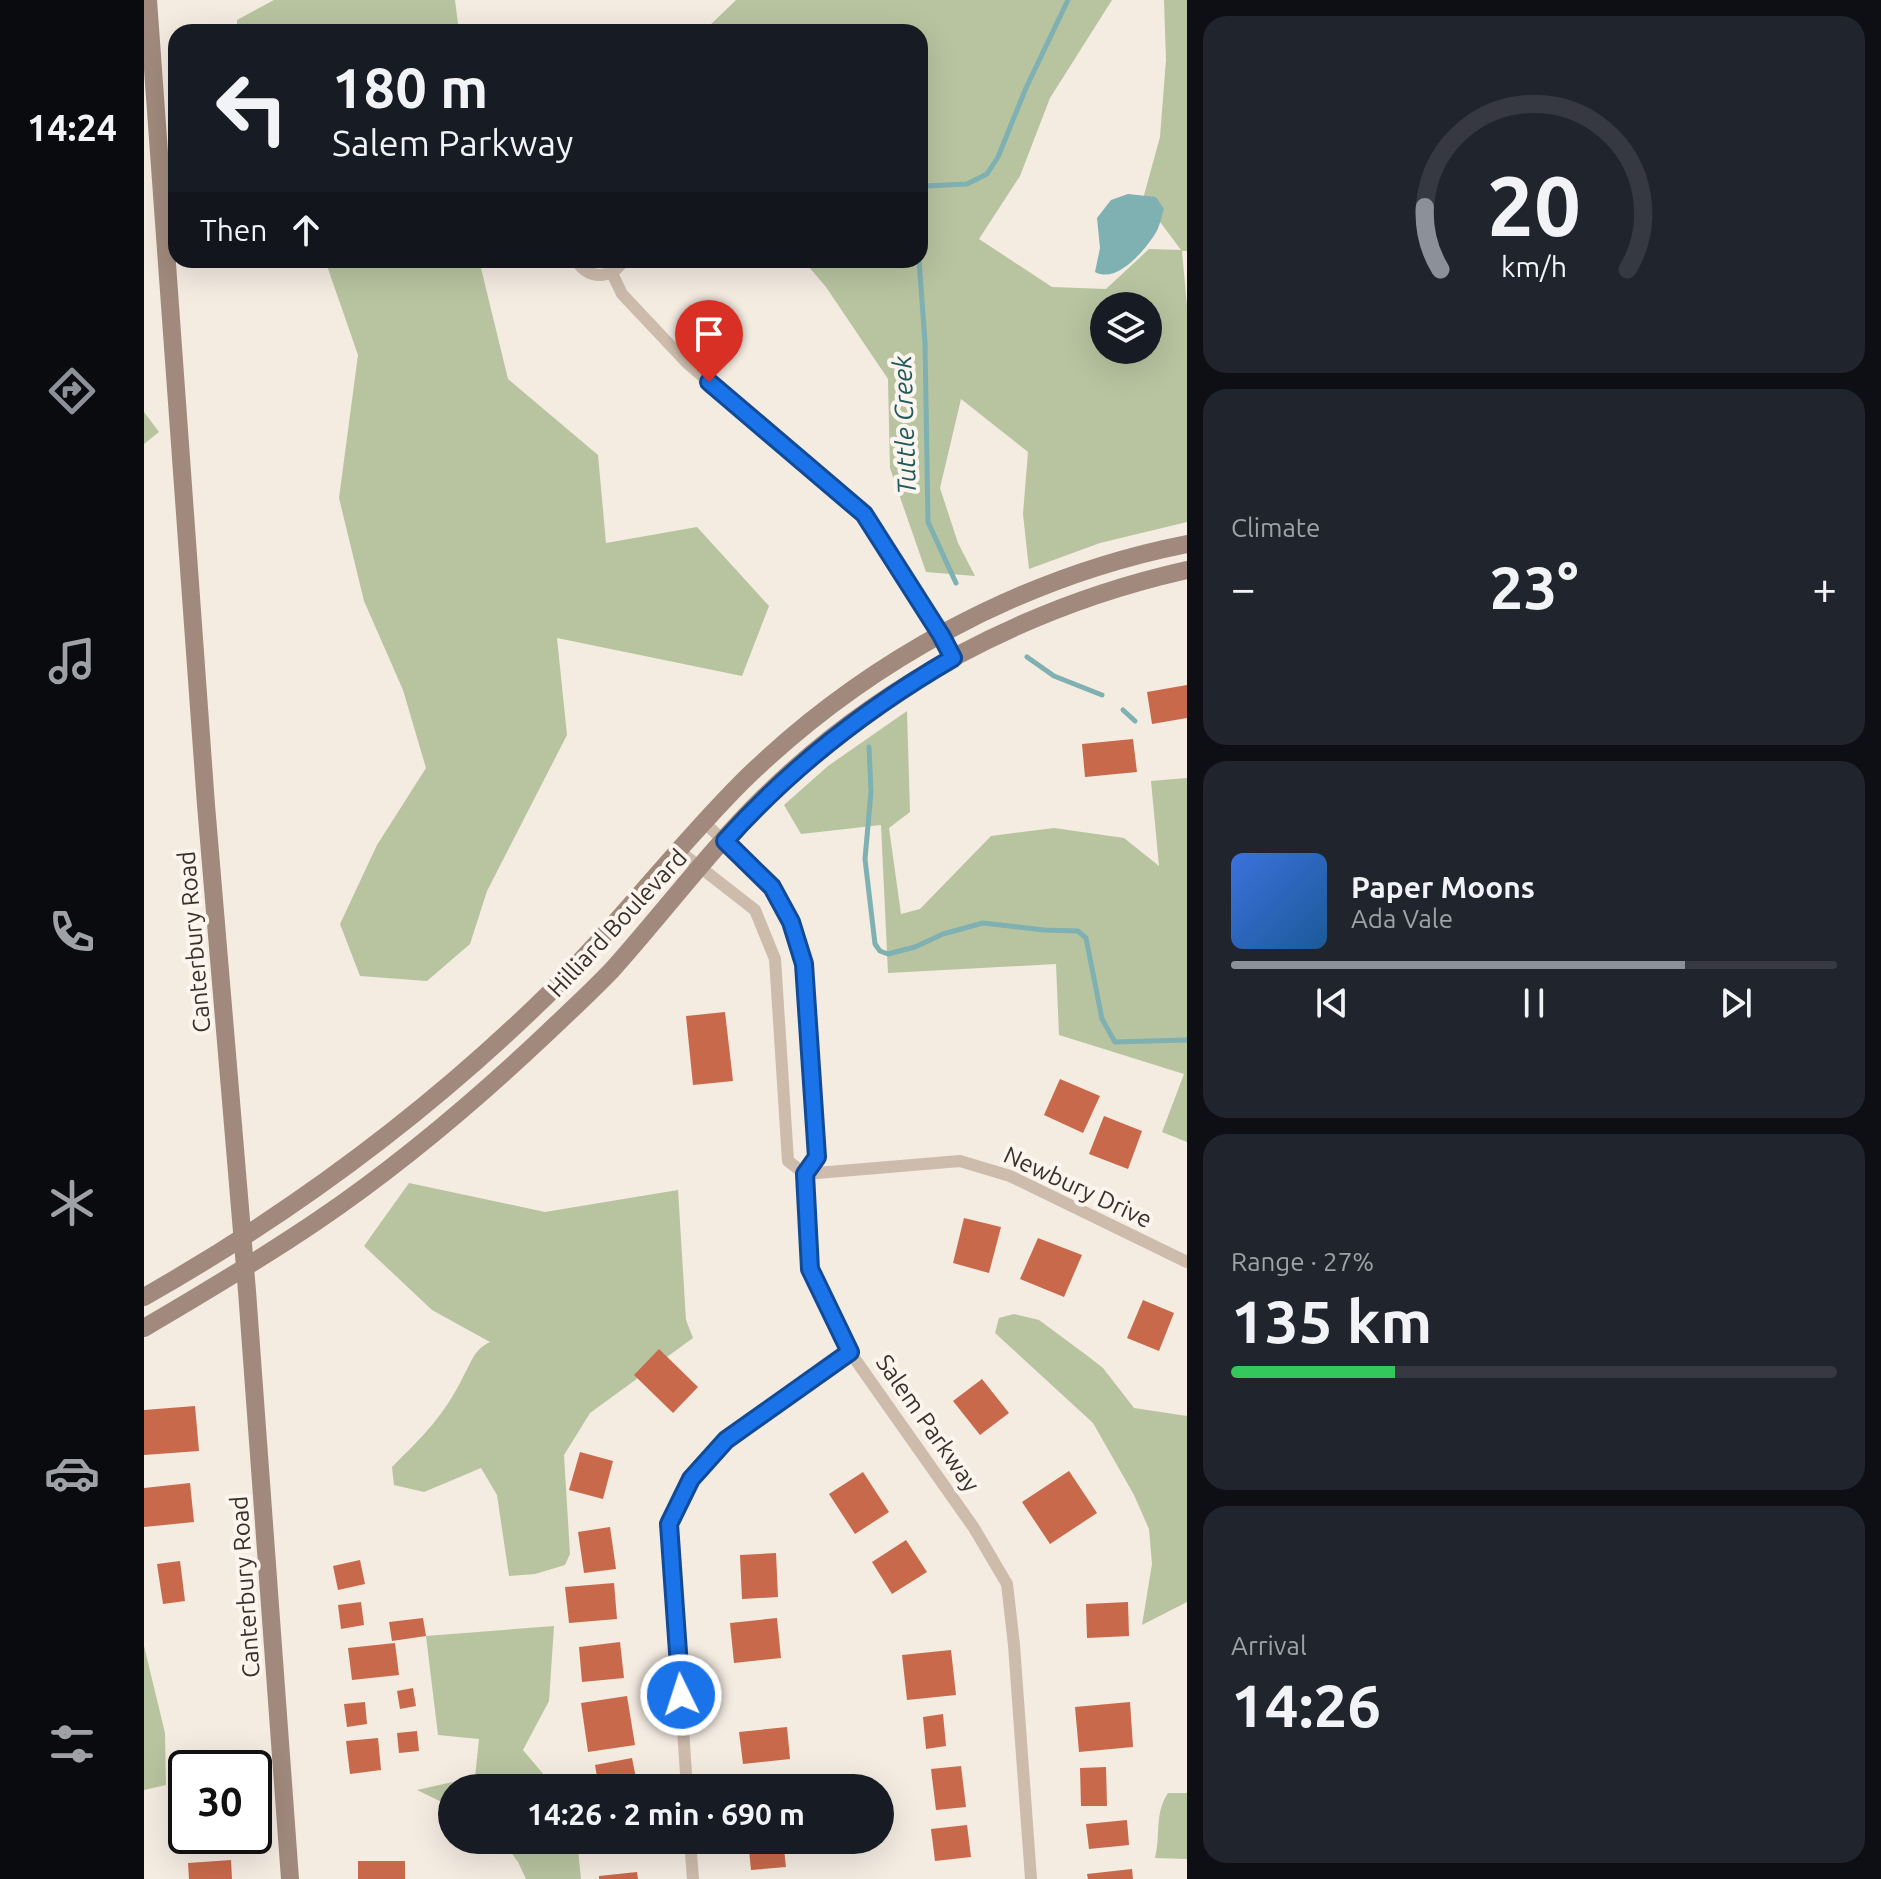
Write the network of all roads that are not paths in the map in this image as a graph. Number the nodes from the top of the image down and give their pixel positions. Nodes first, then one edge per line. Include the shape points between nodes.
1 (148, 0) edge
2 (582, 268) edge
3 (617, 268) edge
4 (612, 273) junction
5 (1187, 544) edge
6 (1187, 570) edge
7 (941, 635) junction
8 (953, 658) junction
9 (704, 822) junction
10 (725, 841) junction
11 (678, 850) junction
12 (700, 869) junction
13 (805, 1174) junction
14 (243, 1237) junction
15 (1187, 1262) edge
16 (245, 1268) junction
17 (144, 1297) edge
18 (144, 1328) edge
19 (850, 1352) junction
20 (686, 1774) edge
21 (691, 1854) edge
22 (290, 1879) edge
23 (693, 1879) edge
24 (1031, 1879) edge

1 - 14 main road, Canterbury Road
2 - 4 street via 595,275
3 - 4 street
4 - 7 street via 622,294 687,363 864,514
5 - 7 main road, Hilliard Boulevard via 1069,578
6 - 8 main road, Hilliard Boulevard via 1104,593
7 - 8 street
7 - 9 main road, Hilliard Boulevard via 811,721
8 - 10 main road, Hilliard Boulevard via 834,737 763,798
9 - 10 street
9 - 11 main road, Hilliard Boulevard
10 - 12 main road, Hilliard Boulevard
10 - 13 street via 772,887 791,922 804,964 817,1157
11 - 12 street, Salem Parkway
11 - 14 main road, Hilliard Boulevard via 574,969 476,1061 348,1165
12 - 13 street, Salem Parkway via 755,910 775,959 788,1161
12 - 16 main road, Hilliard Boulevard via 608,974 429,1137
13 - 15 street, Newbury Drive via 960,1161 1010,1176
13 - 19 street, Salem Parkway via 810,1269
14 - 16 main road, Canterbury Road
14 - 17 main road, Hilliard Boulevard
16 - 18 main road, Hilliard Boulevard
16 - 22 main road, Canterbury Road
19 - 20 street via 726,1440 691,1479 669,1524
19 - 24 street, Salem Parkway via 974,1528 1007,1584
21 - 23 street

